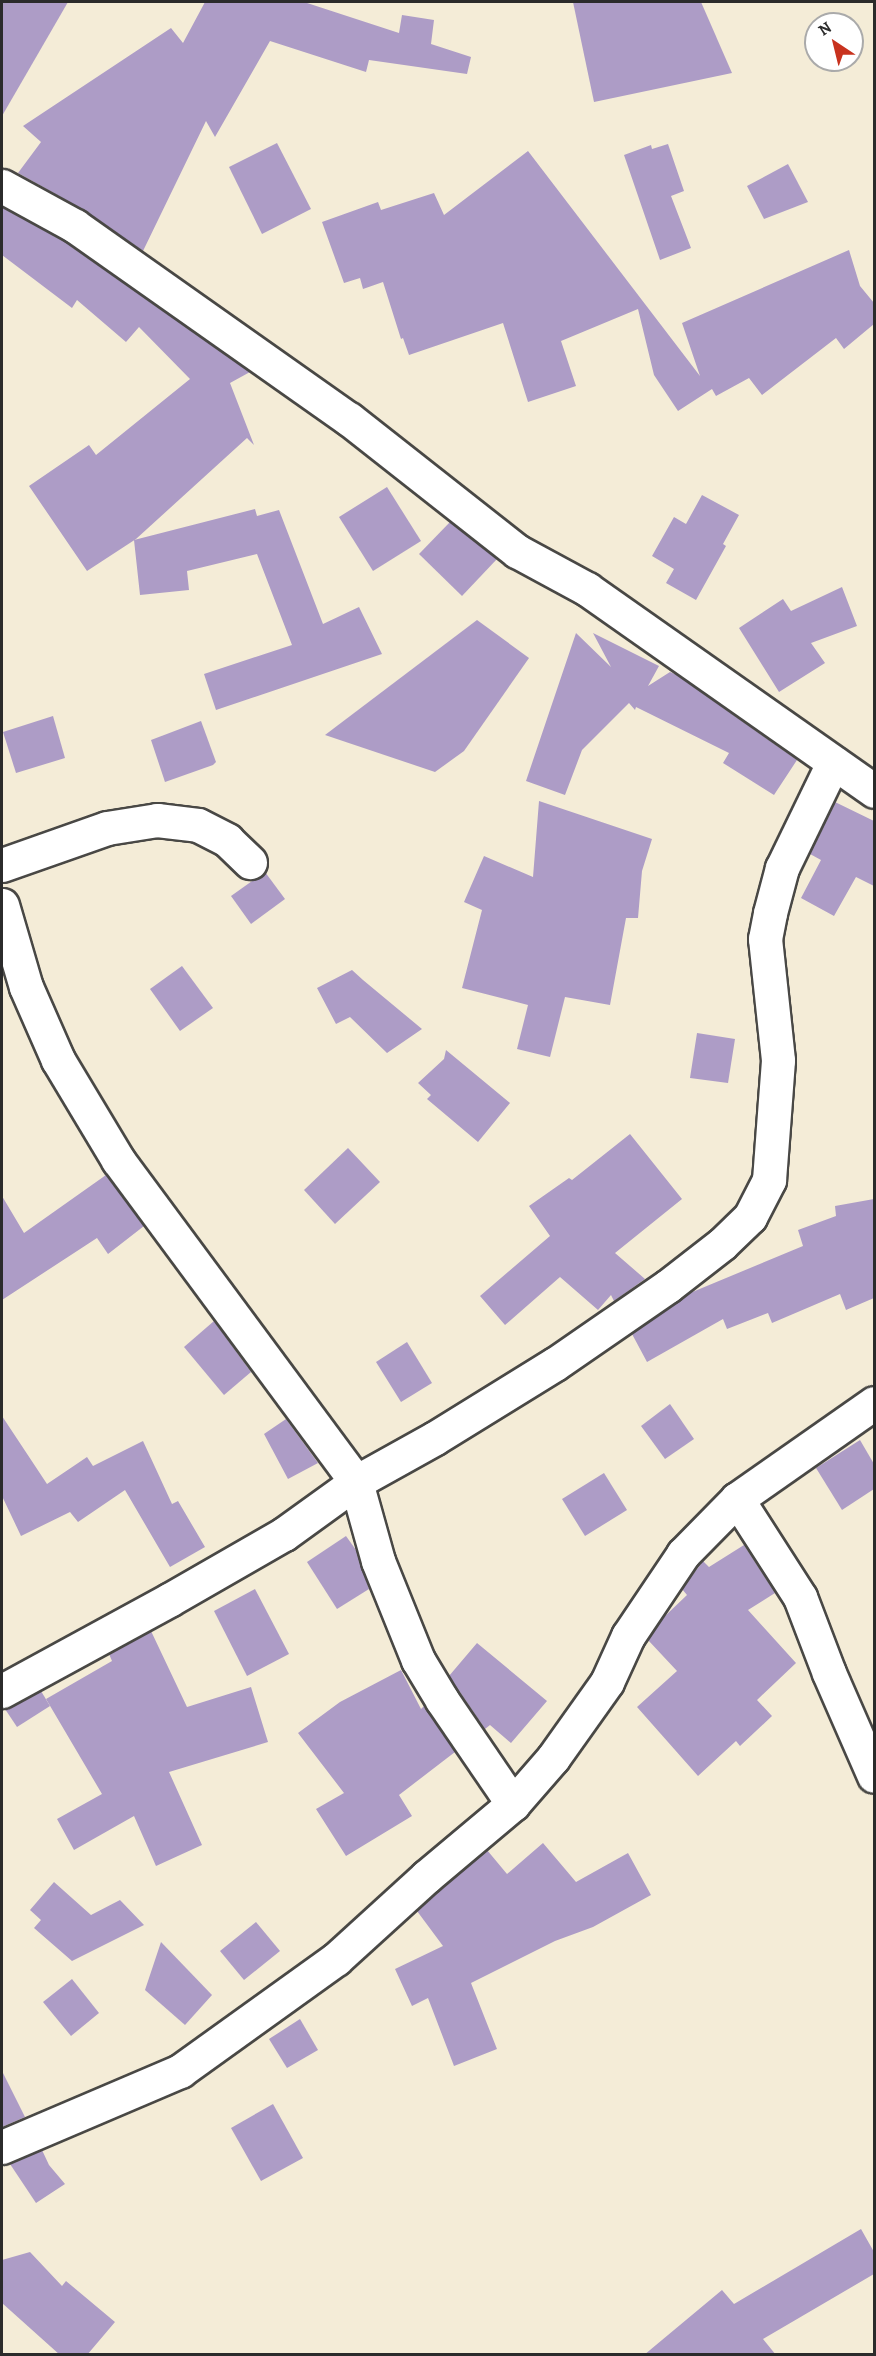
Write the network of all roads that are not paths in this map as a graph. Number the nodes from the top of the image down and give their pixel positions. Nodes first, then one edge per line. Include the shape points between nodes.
1 (2, 186) edge
2 (833, 763) junction
3 (874, 791) edge
4 (250, 862) dead end
5 (2, 865) edge
6 (2, 905) edge
7 (874, 1403) edge
8 (356, 1482) junction
9 (737, 1498) junction
10 (2, 1691) edge
11 (874, 1776) edge
12 (513, 1804) junction
13 (2, 2147) edge

1 - 2 street via 75,226 349,419 517,551 588,590
2 - 3 street
2 - 8 street via 782,868 765,939 778,1060 769,1180 750,1217 722,1244 609,1329 504,1397
4 - 5 street via 227,840 198,825 157,820 107,828
6 - 8 street via 26,987 58,1060 117,1160
7 - 9 street
8 - 10 street via 284,1534
8 - 12 street via 378,1561 418,1660
9 - 11 street via 800,1597
9 - 12 street via 683,1554 628,1636 607,1682 553,1758
12 - 13 street via 336,1959 180,2071

